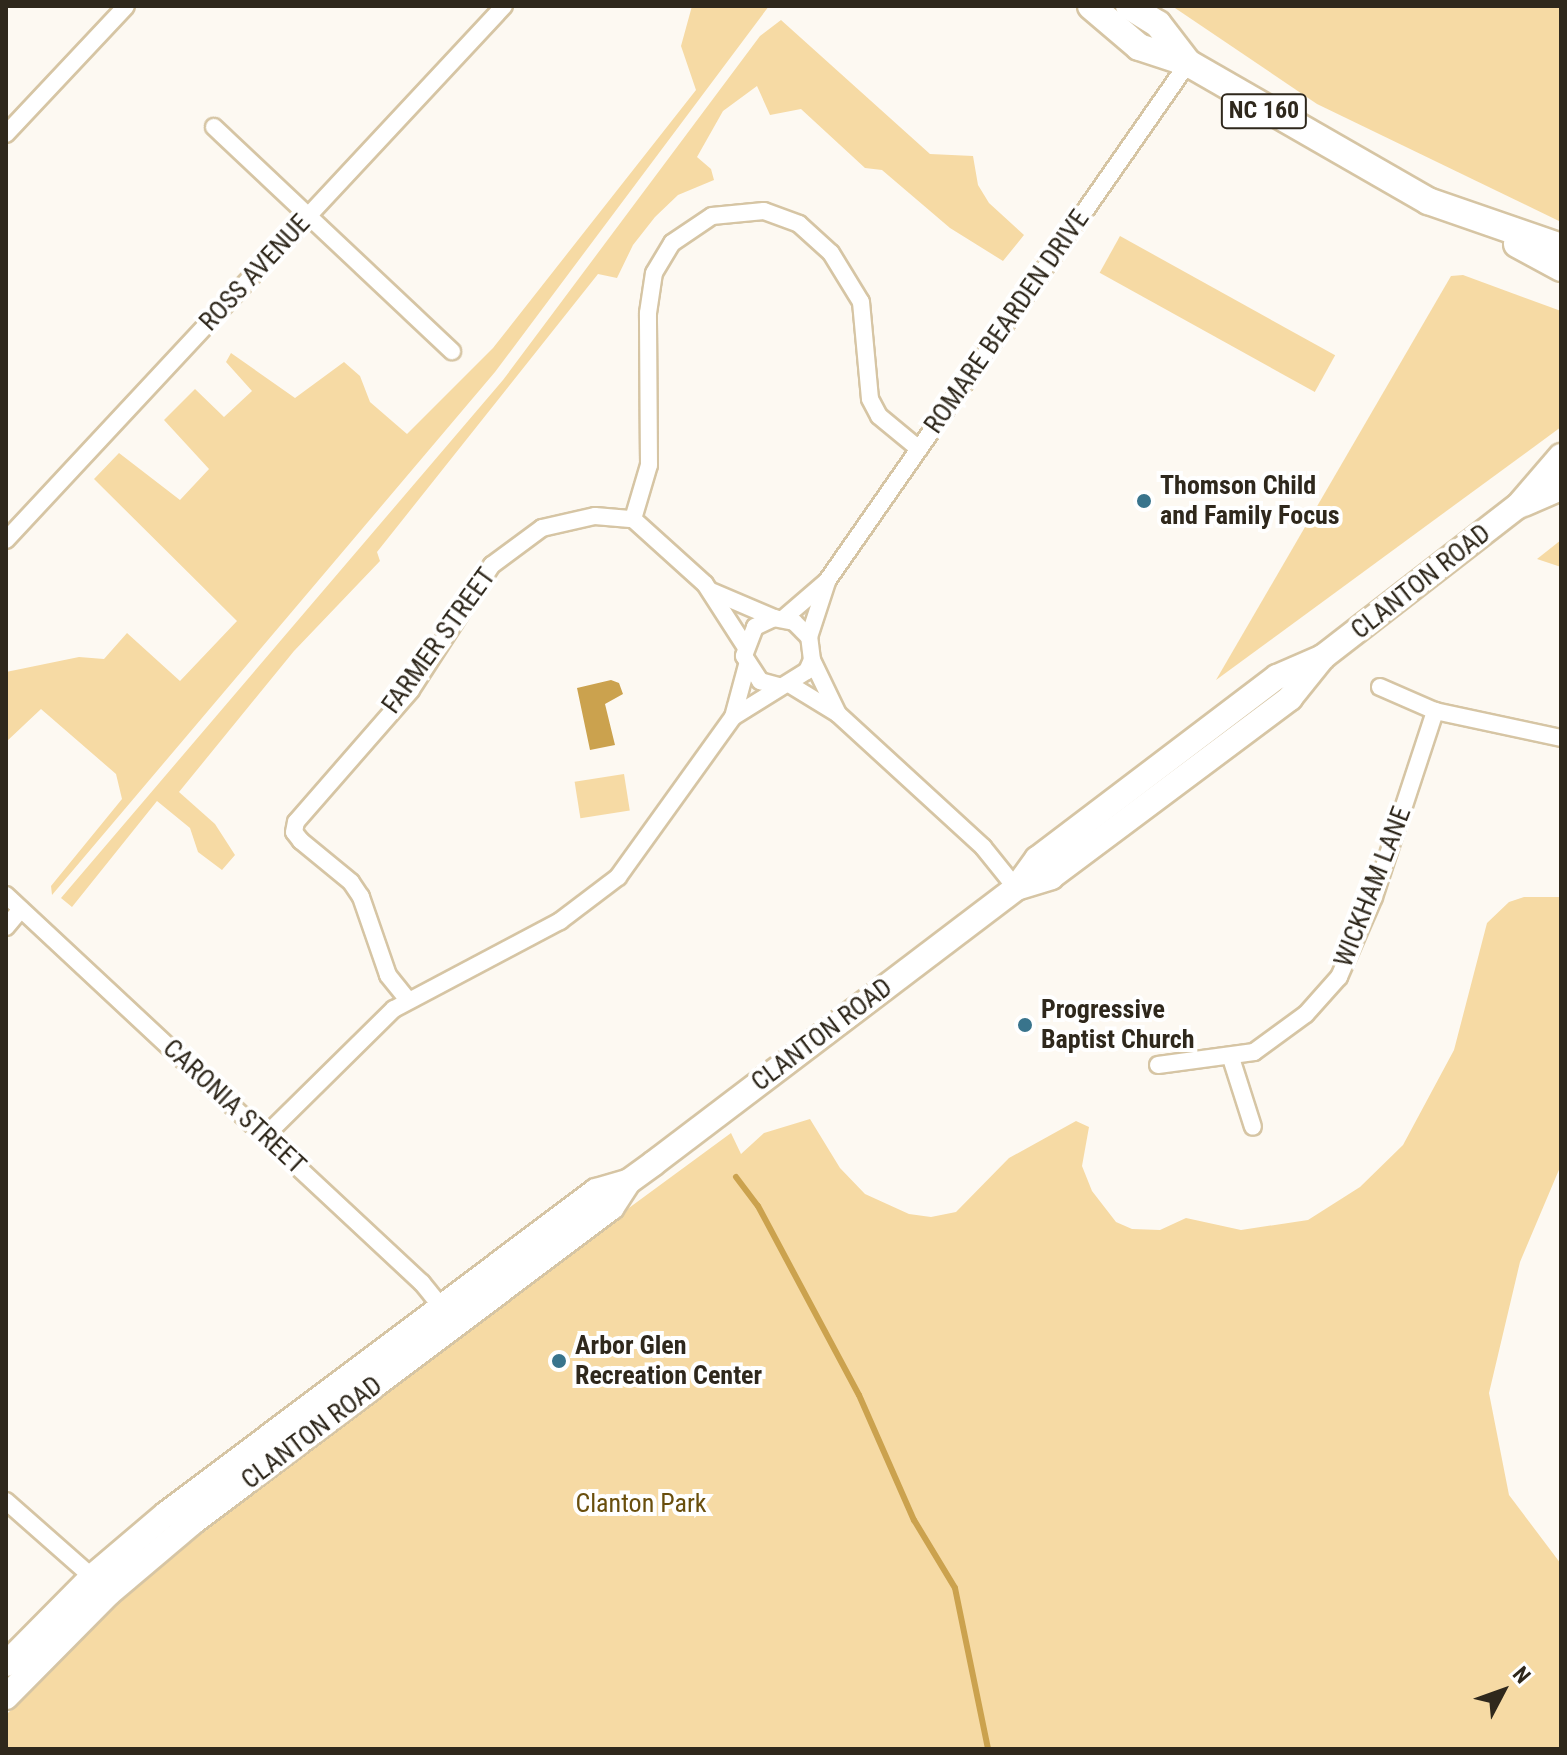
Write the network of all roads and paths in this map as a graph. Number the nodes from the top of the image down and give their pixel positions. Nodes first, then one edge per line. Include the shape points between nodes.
1 (126, 6) edge
2 (504, 6) edge
3 (1091, 6) edge
4 (1129, 6) edge
5 (1188, 63) junction
6 (214, 127) dead end
7 (6, 134) edge
8 (308, 217) junction
9 (1494, 228) junction
10 (1561, 247) edge
11 (1561, 268) edge
12 (452, 351) dead end
13 (919, 449) junction
14 (1561, 456) edge
15 (1561, 488) edge
16 (1518, 506) junction
17 (633, 519) junction
18 (6, 540) edge
19 (827, 581) junction
20 (709, 590) junction
21 (779, 618) junction
22 (809, 637) junction
23 (745, 646) junction
24 (812, 660) junction
25 (747, 665) junction
26 (784, 685) junction
27 (1380, 687) dead end
28 (1435, 711) junction
29 (838, 714) junction
30 (733, 717) junction
31 (1561, 738) edge
32 (1016, 888) junction
33 (6, 895) edge
34 (21, 909) junction
35 (6, 927) edge
36 (408, 1000) junction
37 (1231, 1058) junction
38 (1158, 1065) dead end
39 (1253, 1127) dead end
40 (265, 1136) junction
41 (448, 1316) junction
42 (6, 1501) edge
43 (101, 1585) junction
44 (6, 1664) edge
45 (6, 1697) edge

1 - 7 street
2 - 8 street, ROSS AVENUE
3 - 5 main road, NC 160 via 1139,47
4 - 5 main road, NC 160 via 1158,24
5 - 9 main road, NC 160 via 1330,149 1428,201
5 - 13 street, ROMARE BEARDEN DRIVE
6 - 8 street
8 - 12 street
8 - 18 street, ROSS AVENUE
9 - 10 main road, NC 160
9 - 11 main road, NC 160
13 - 17 street via 879,416 870,399 861,302 831,253 799,224 776,215 728,212 685,230 654,273 648,313 649,465
13 - 19 street, ROMARE BEARDEN DRIVE
14 - 16 main road, CLANTON ROAD
15 - 16 main road, CLANTON ROAD
16 - 32 main road, CLANTON ROAD via 1323,657 1290,698 1051,877
17 - 20 street
17 - 36 street, FARMER STREET via 574,519 542,528 510,546 474,590 411,690 296,822 294,832 301,841 351,882 361,897 388,975
19 - 21 street, ROMARE BEARDEN DRIVE
19 - 22 street, ROMARE BEARDEN DRIVE
20 - 21 street
20 - 23 street
21 - 22 street
21 - 23 street via 755,627
22 - 24 street
23 - 25 street
24 - 26 street
24 - 29 street
25 - 26 street via 760,681
25 - 30 street
26 - 29 street
26 - 30 street
27 - 28 street
28 - 31 street
28 - 37 street, WICKHAM LANE via 1374,897 1339,977 1306,1014 1254,1052
29 - 32 street via 983,847
30 - 36 street via 666,817 601,892 551,926
32 - 41 main road, CLANTON ROAD via 628,1182 596,1191
33 - 34 street, CARONIA STREET
34 - 35 street
34 - 40 street, CARONIA STREET
36 - 40 street via 380,1021
37 - 38 street, WICKHAM LANE
37 - 39 street
40 - 41 street, CARONIA STREET via 422,1283
41 - 43 main road, CLANTON ROAD via 166,1514
42 - 43 street
43 - 44 main road, CLANTON ROAD
43 - 45 main road, CLANTON ROAD

